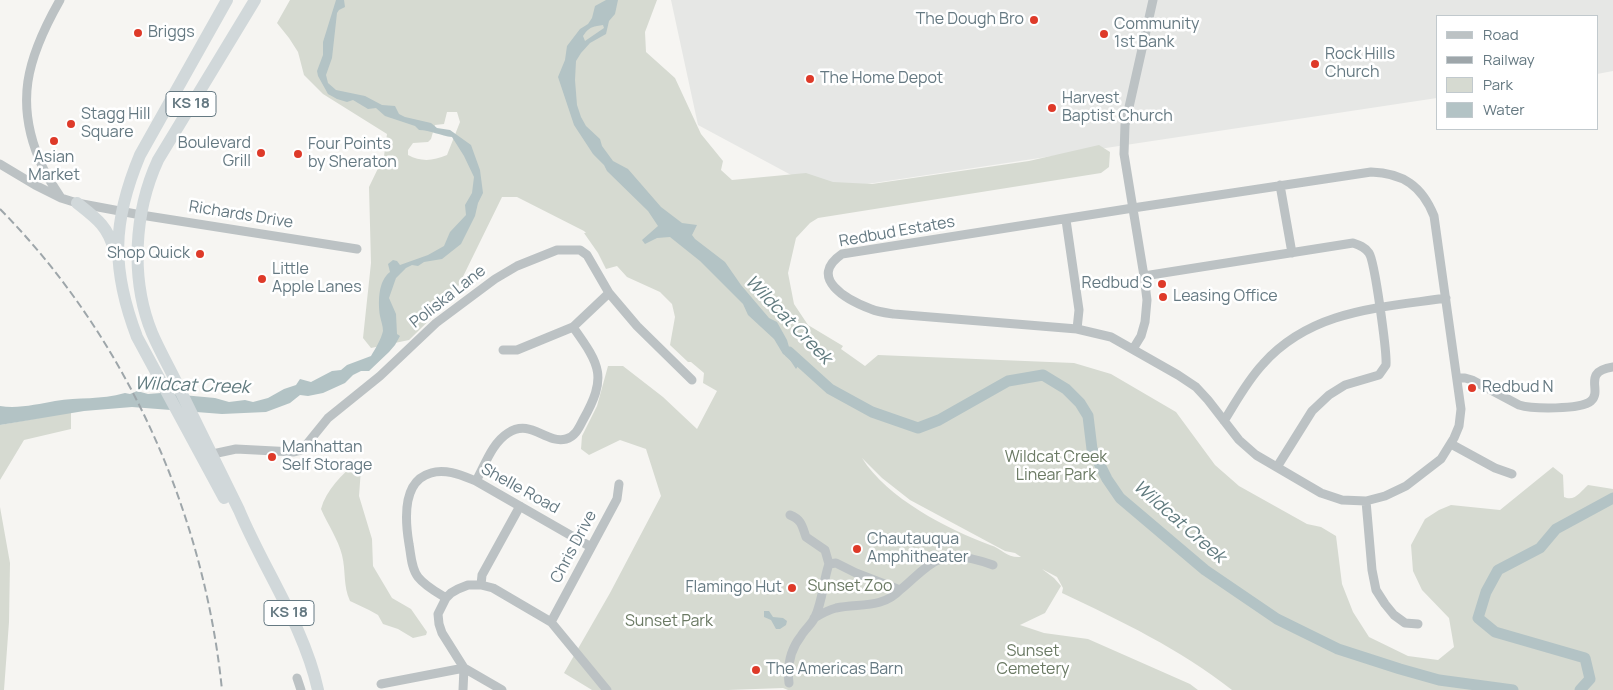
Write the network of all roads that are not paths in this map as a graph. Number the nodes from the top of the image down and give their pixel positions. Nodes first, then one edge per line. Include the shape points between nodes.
1 (60, 0) edge
2 (227, 0) edge
3 (255, 0) edge
4 (1153, 0) edge
5 (0, 164) edge
6 (1280, 185) junction
7 (61, 198) junction
8 (77, 203) junction
9 (1133, 208) junction
10 (121, 211) junction
11 (141, 215) junction
12 (1066, 220) junction
13 (357, 249) dead end
14 (1292, 252) junction
15 (118, 265) junction
16 (1144, 276) junction
17 (609, 293) junction
18 (1446, 298) junction
19 (1380, 308) junction
20 (573, 328) junction
21 (1077, 329) junction
22 (1133, 349) junction
23 (503, 350) dead end
24 (1613, 367) edge
25 (1458, 378) junction
26 (692, 380) dead end
27 (1224, 421) junction
28 (190, 424) junction
29 (1451, 444) junction
30 (207, 456) junction
31 (1277, 467) junction
32 (1512, 474) dead end
33 (476, 481) junction
34 (619, 484) dead end
35 (1366, 502) junction
36 (520, 506) junction
37 (790, 515) dead end
38 (591, 547) junction
39 (829, 564) junction
40 (993, 565) dead end
41 (481, 584) junction
42 (900, 590) junction
43 (446, 598) junction
44 (814, 618) junction
45 (551, 622) junction
46 (1418, 624) dead end
47 (464, 668) junction
48 (297, 678) dead end
49 (789, 683) dead end
50 (380, 684) edge
51 (301, 690) edge
52 (318, 690) edge
53 (463, 690) edge
54 (502, 690) edge
55 (607, 690) edge

1 - 7 street via 32,60 27,103 31,137 43,170
2 - 10 highway, KS 18 via 140,155
3 - 11 highway, KS 18 via 158,160 148,180
4 - 9 street via 1125,124 1124,154
5 - 7 street, Richards Drive
6 - 9 street, Redbud Estates
6 - 14 street
6 - 18 street, Redbud Estates via 1371,172 1388,174 1418,188 1434,216
7 - 8 street, Richards Drive
8 - 10 street, Richards Drive
8 - 15 highway via 99,220 109,234
9 - 12 street, Redbud Estates
9 - 16 street
10 - 11 street, Richards Drive
10 - 15 highway, KS 18
11 - 13 street, Richards Drive
11 - 28 highway, KS 18 via 140,288 152,333 174,376
12 - 21 street via 1079,310
12 - 21 street, Redbud Estates via 842,254 833,260 828,280 852,300 894,314
14 - 16 street
14 - 19 street via 1353,243 1362,246 1370,254
15 - 28 highway, KS 18 via 128,313 137,337
16 - 22 street via 1145,322
17 - 20 street
17 - 26 street, Poliska Lane via 637,326
17 - 30 street, Poliska Lane via 587,255 580,250 558,250 517,266 436,323 380,376 328,418 302,450 236,449
18 - 19 street
18 - 25 street, Redbud Estates
19 - 27 street via 1337,316 1284,343 1254,374
19 - 31 street via 1386,360 1383,371 1373,378 1345,385 1329,394 1312,410
20 - 23 street via 518,350
20 - 33 street via 596,363 598,378 594,400 576,434 557,440 537,431 516,429 495,446
21 - 22 street, Redbud Estates via 1111,337
22 - 27 street, Redbud Estates via 1196,387
24 - 25 street via 1598,372 1594,380 1594,395 1583,405 1543,409 1527,408 1472,380
25 - 29 street, Redbud Estates via 1461,417
27 - 31 street, Redbud Estates via 1256,455
28 - 30 highway, KS 18
29 - 32 street
29 - 35 street, Redbud Estates via 1441,459 1406,486
30 - 52 highway, KS 18 via 233,515 251,540 301,637
31 - 35 street, Redbud Estates via 1321,493 1342,500
33 - 36 street, Shelle Road
33 - 43 street, Shelle Road via 459,474 431,472 411,490 406,515 413,567 423,583
34 - 38 street, Chris Drive via 617,499
35 - 46 street via 1376,590 1394,615 1405,623
36 - 38 street, Shelle Road
36 - 41 street via 482,575
37 - 39 street via 800,520 806,537 825,550
38 - 45 street, Chris Drive
39 - 42 street via 836,563
39 - 44 street
40 - 42 street via 942,558
41 - 43 street via 458,588
41 - 45 street
42 - 44 street via 893,598 875,604 838,608
43 - 47 street via 438,614 439,624
44 - 49 street via 792,651 787,667
45 - 55 street
47 - 50 street
47 - 53 street
47 - 54 street
48 - 51 street

